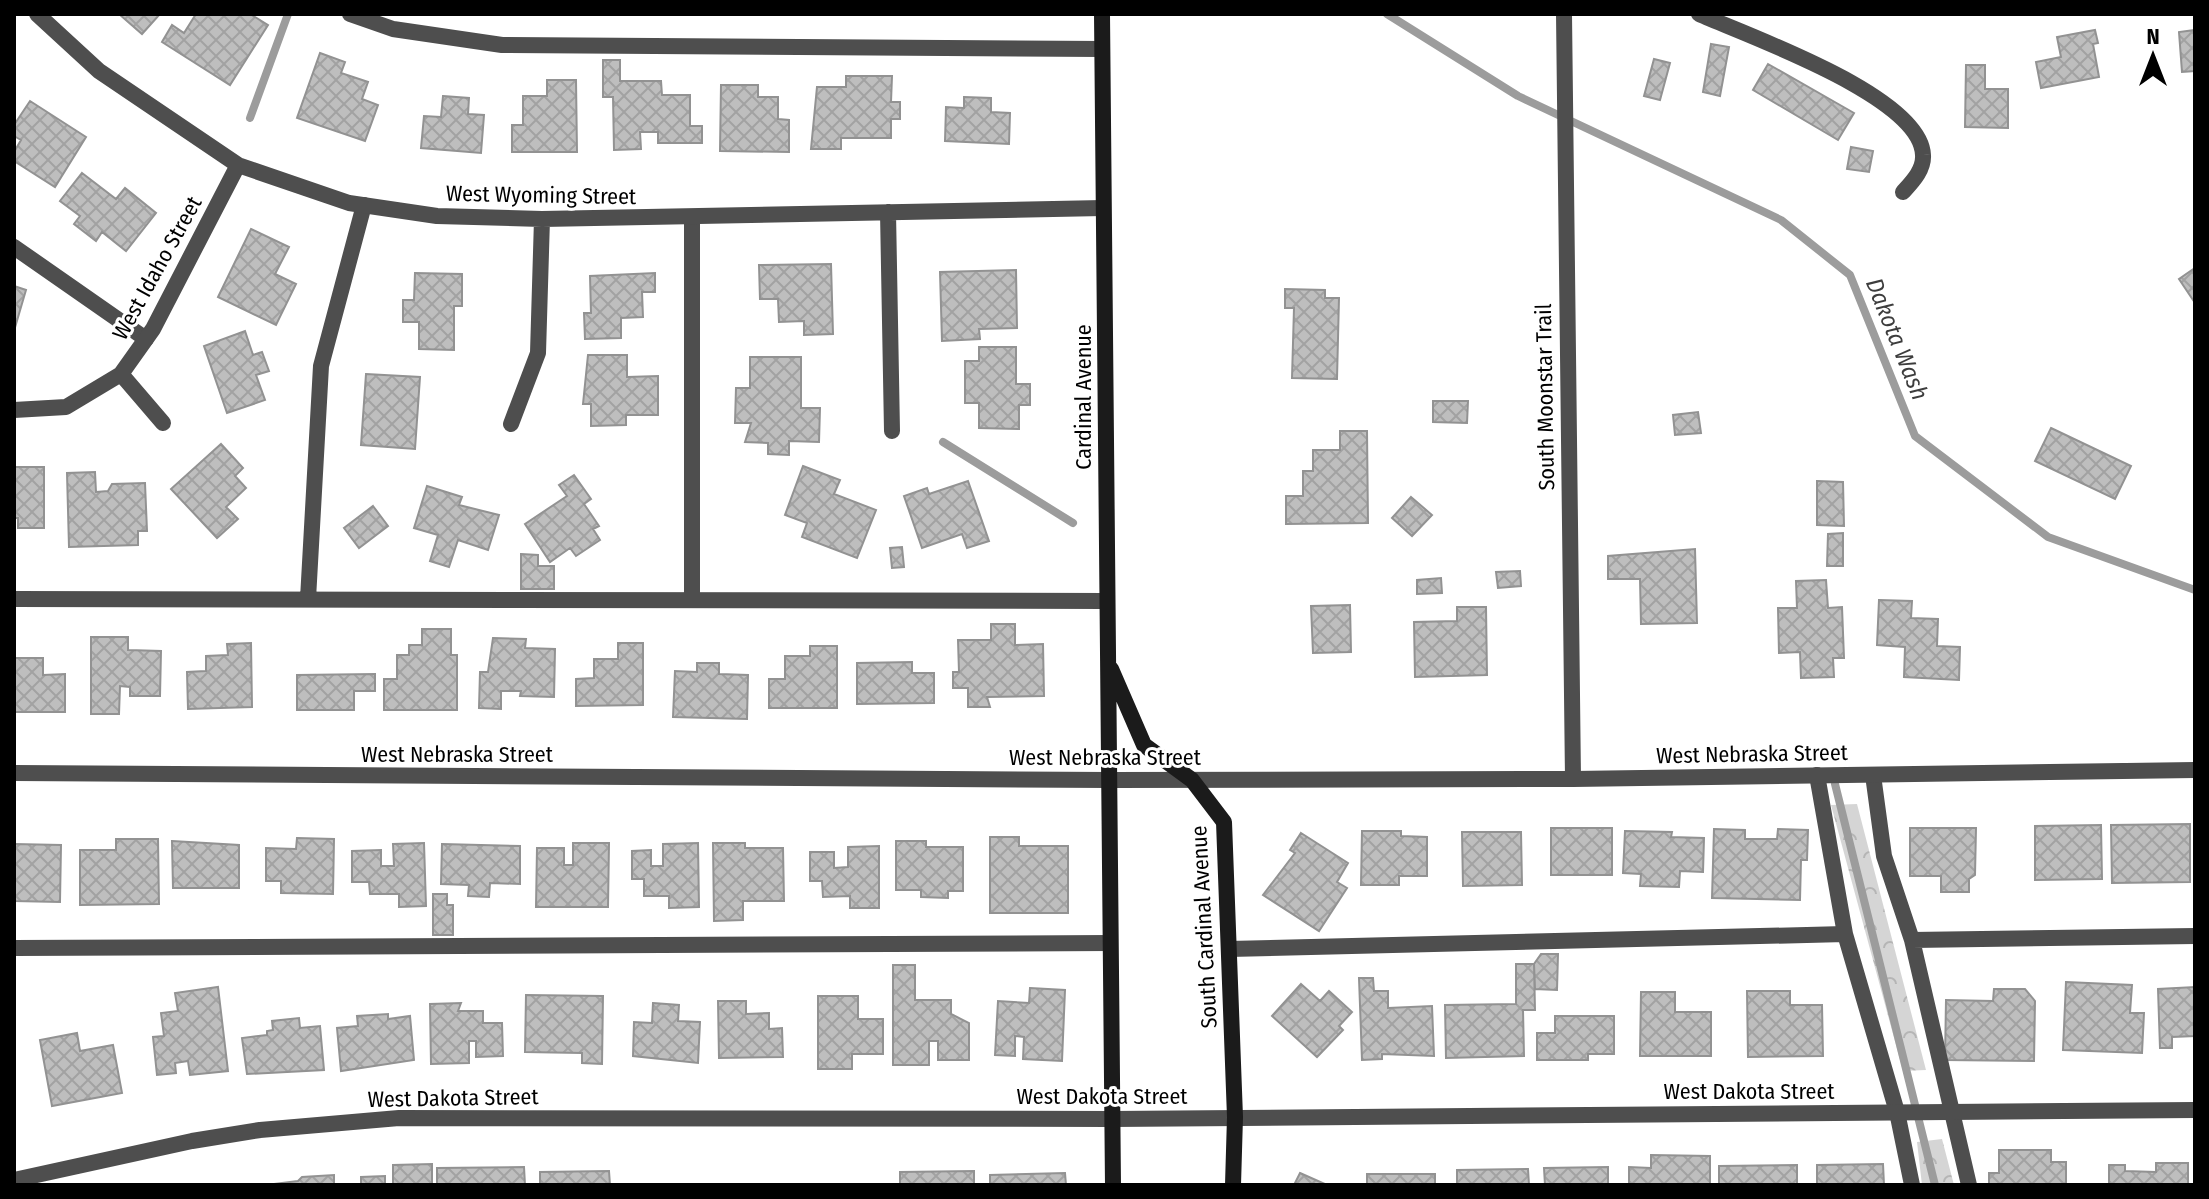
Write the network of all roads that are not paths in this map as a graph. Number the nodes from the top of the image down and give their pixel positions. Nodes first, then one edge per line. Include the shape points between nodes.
1 (37, 14) edge
2 (350, 14) edge
3 (1102, 14) edge
4 (1564, 14) edge
5 (1699, 14) edge
6 (1102, 49) junction
7 (238, 165) junction
8 (1903, 192) dead end
9 (364, 205) junction
10 (1103, 208) junction
11 (888, 212) junction
12 (692, 217) junction
13 (542, 219) junction
14 (14, 247) edge
15 (146, 339) junction
16 (121, 374) junction
17 (14, 410) edge
18 (163, 423) dead end
19 (511, 424) dead end
20 (892, 431) dead end
21 (14, 599) edge
22 (308, 599) junction
23 (692, 600) junction
24 (1106, 601) junction
25 (1108, 661) junction
26 (2195, 770) edge
27 (14, 773) edge
28 (1817, 775) junction
29 (1873, 775) junction
30 (1573, 779) junction
31 (1109, 780) junction
32 (1192, 780) junction
33 (1845, 934) junction
34 (2195, 936) edge
35 (1912, 940) junction
36 (1110, 943) junction
37 (14, 948) edge
38 (1229, 949) junction
39 (2195, 1110) edge
40 (1949, 1111) junction
41 (1897, 1112) junction
42 (1235, 1117) junction
43 (1112, 1119) junction
44 (14, 1180) edge
45 (1113, 1185) edge
46 (1233, 1185) edge
47 (1912, 1185) edge
48 (1969, 1185) edge

1 - 7 street, West Wyoming Street via 99,71
2 - 6 street via 393,29 502,45
3 - 6 main road, Cardinal Avenue
4 - 30 street, South Moonstar Trail
5 - 8 street via 1837,75 1901,115 1921,142 1923,155 1922,166
6 - 10 main road, Cardinal Avenue
7 - 9 street, West Wyoming Street
7 - 15 street, West Idaho Street
9 - 13 street, West Wyoming Street via 437,216
9 - 22 street via 321,366
10 - 11 street, West Wyoming Street
10 - 24 main road, Cardinal Avenue
11 - 12 street, West Wyoming Street
11 - 20 street
12 - 13 street, West Wyoming Street
12 - 23 street
13 - 19 street via 538,353
14 - 15 street
15 - 16 street, West Idaho Street
16 - 17 street, West Idaho Street via 66,407
16 - 18 street
21 - 22 street
22 - 23 street
23 - 24 street
24 - 25 main road, Cardinal Avenue
25 - 31 main road, Cardinal Avenue
25 - 32 main road, South Cardinal Avenue via 1144,745
26 - 29 street, West Nebraska Street
27 - 31 street, West Nebraska Street
28 - 29 street, West Nebraska Street
28 - 30 street, West Nebraska Street
28 - 33 street
29 - 35 street via 1884,856
30 - 32 street, West Nebraska Street
31 - 32 street, West Nebraska Street
31 - 36 main road
32 - 38 main road, South Cardinal Avenue via 1224,822
33 - 38 street
33 - 41 street
34 - 35 street
35 - 40 street
36 - 37 street
36 - 43 main road
38 - 42 main road, South Cardinal Avenue
39 - 40 street, West Dakota Street
40 - 41 street, West Dakota Street
40 - 48 street
41 - 42 street, West Dakota Street
41 - 47 street
42 - 43 street, West Dakota Street
42 - 46 main road, South Cardinal Avenue
43 - 44 street, West Dakota Street via 399,1118 206,1139
43 - 45 main road

